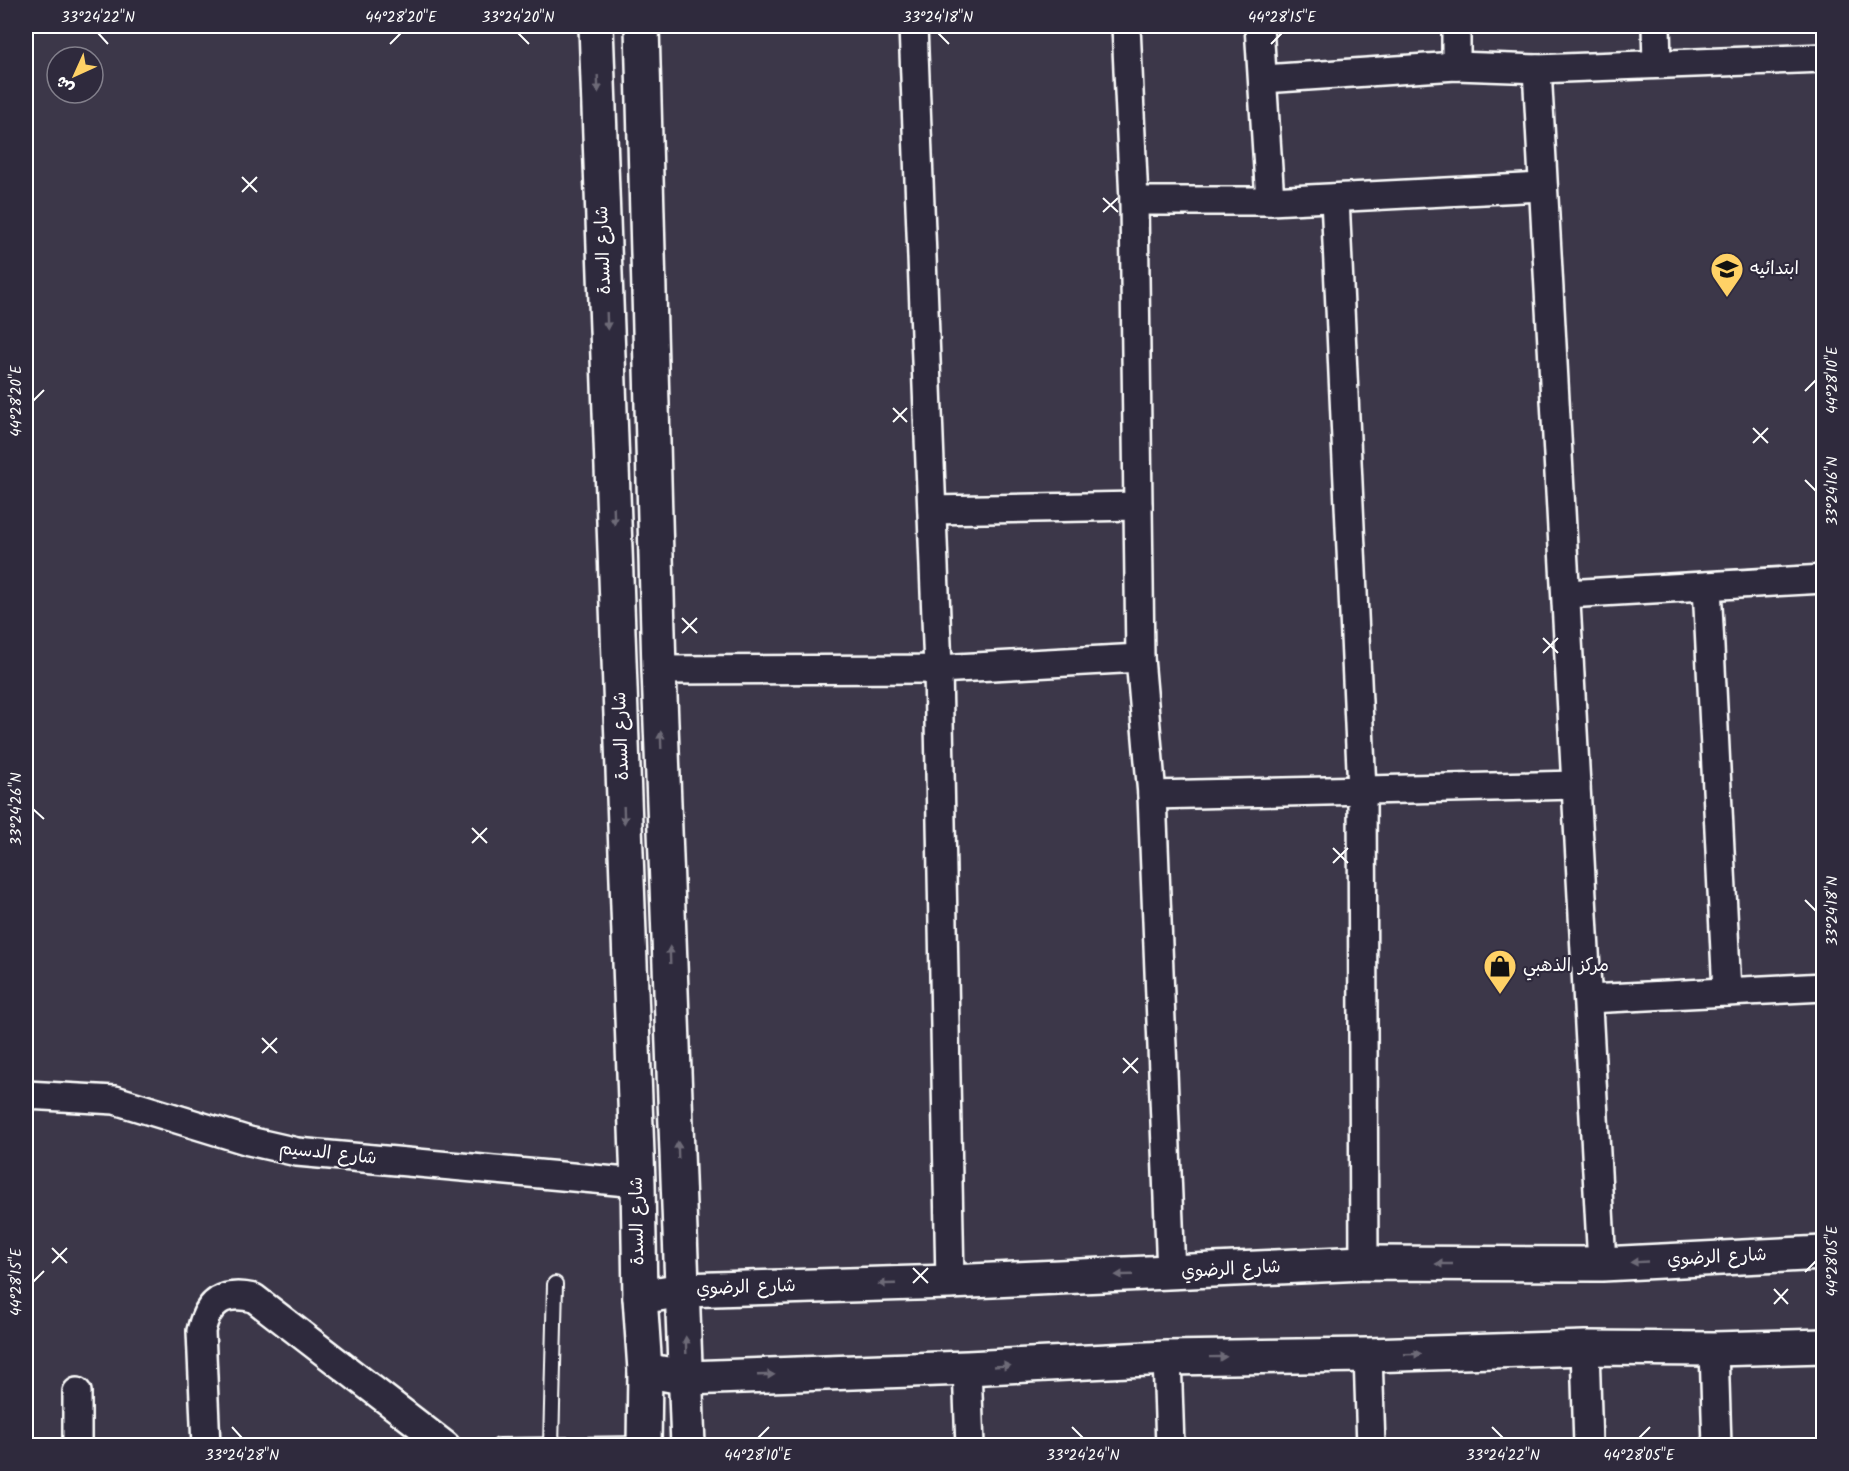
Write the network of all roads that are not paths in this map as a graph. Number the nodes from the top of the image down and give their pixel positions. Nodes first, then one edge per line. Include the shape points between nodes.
1 (596, 26) edge
2 (642, 26) edge
3 (913, 26) edge
4 (1126, 26) edge
5 (1260, 26) edge
6 (1456, 26) edge
7 (1656, 26) edge
8 (1824, 58) edge
9 (1657, 64) junction
10 (1456, 66) junction
11 (1537, 69) junction
12 (1263, 79) junction
13 (1543, 188) junction
14 (1335, 198) junction
15 (1134, 201) junction
16 (1270, 201) junction
17 (1138, 506) junction
18 (932, 510) junction
19 (1824, 579) edge
20 (1707, 586) junction
21 (1566, 594) junction
22 (1140, 658) junction
23 (938, 669) junction
24 (658, 670) junction
25 (1576, 785) junction
26 (1362, 790) junction
27 (1152, 795) junction
28 (1824, 987) edge
29 (1727, 992) junction
30 (1588, 999) junction
31 (26, 1095) edge
32 (638, 1183) junction
33 (1824, 1253) edge
34 (1364, 1263) junction
35 (1602, 1264) junction
36 (1171, 1273) junction
37 (950, 1282) junction
38 (555, 1284) dead end
39 (683, 1290) junction
40 (640, 1297) junction
41 (1824, 1346) edge
42 (1585, 1348) junction
43 (1714, 1349) junction
44 (1368, 1355) junction
45 (1167, 1358) junction
46 (967, 1368) junction
47 (645, 1370) junction
48 (687, 1378) junction
49 (77, 1392) dead end
50 (550, 1445) edge
51 (644, 1445) edge
52 (77, 1446) edge
53 (206, 1446) edge
54 (446, 1446) edge
55 (499, 1446) edge
56 (688, 1446) edge
57 (970, 1446) edge
58 (1170, 1446) edge
59 (1371, 1446) edge
60 (1588, 1446) edge
61 (1717, 1446) edge

1 -> 32 main road, شارع السدة
2 - 24 main road
3 - 18 street
4 - 15 street
5 - 12 street
6 - 10 street
7 - 9 street
8 - 9 street
9 - 11 street
10 - 11 street
10 - 12 street
11 - 13 street
12 - 16 street
13 - 14 street
13 - 21 street
14 - 16 street
14 - 26 street
15 - 16 street
15 - 17 street
17 - 18 street
17 - 22 street
18 - 23 street
19 - 20 street
20 - 21 street
20 - 29 street
21 - 25 street
22 - 23 street
22 - 27 street
23 - 24 street
23 - 37 street
39 -> 24 main road
25 - 26 street
25 - 30 street
26 - 27 street
26 - 34 street
27 - 36 street
28 - 29 street
29 - 30 street
30 - 35 street
31 - 32 street, شارع الدسيم via 115,1100 297,1152
32 - 40 main road, شارع السدة
33 -> 35 main road, شارع الرضوي
35 -> 34 main road, شارع الرضوي
34 - 36 main road, شارع الرضوي
36 -> 37 main road, شارع الرضوي
37 -> 39 main road, شارع الرضوي
38 - 50 lane
39 - 40 main road, شارع الرضوي
48 -> 39 main road
40 - 47 main road, شارع السدة
41 - 43 main road
42 - 43 main road
44 -> 42 main road
42 - 60 street
43 - 61 street
45 -> 44 main road
44 - 59 street
46 -> 45 main road
45 - 58 street
48 -> 46 main road
46 - 57 street
47 - 48 main road
47 - 51 main road, شارع السدة
48 - 56 main road
49 - 52 street
50 - 51 lane
50 - 55 lane
53 - 54 street via 201,1331 204,1317 225,1297 239,1295 254,1298

